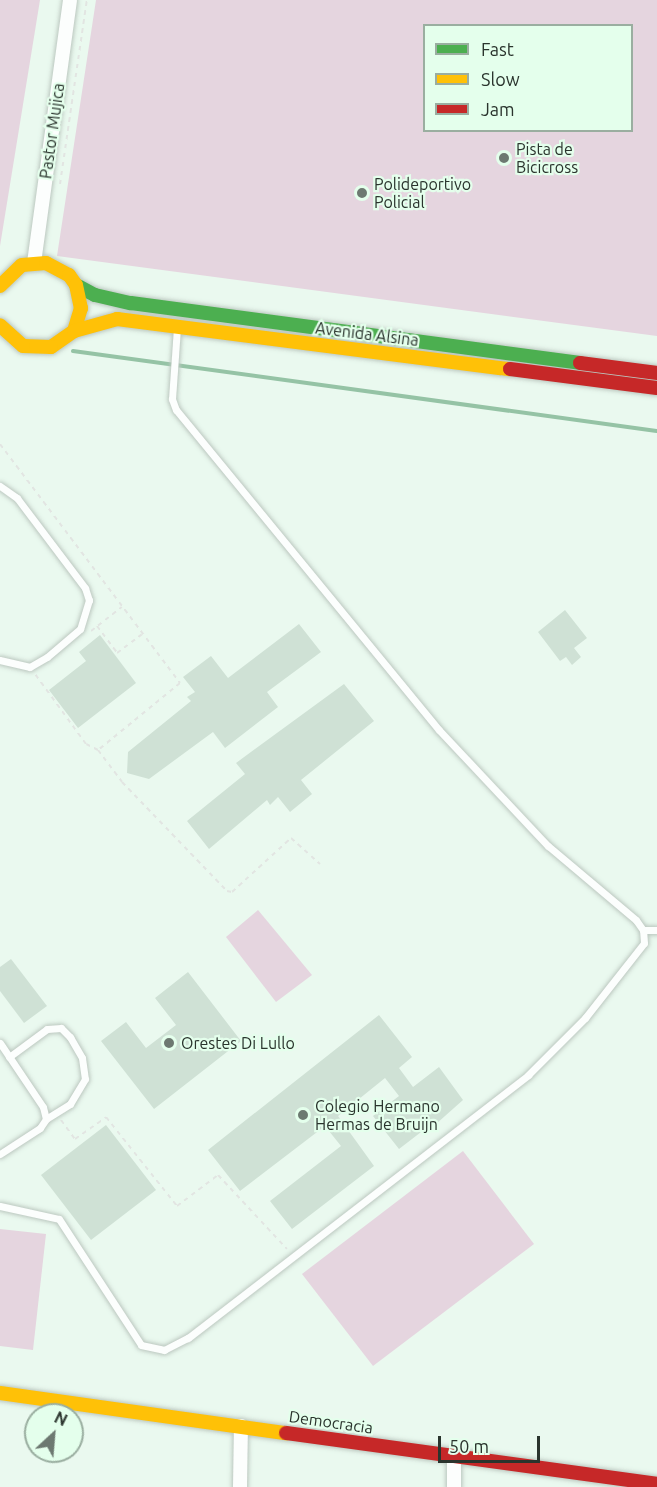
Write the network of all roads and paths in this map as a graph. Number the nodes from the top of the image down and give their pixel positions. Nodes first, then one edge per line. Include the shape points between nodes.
1 (70, 0) edge
2 (87, 0) edge
3 (60, 185) dead end
4 (33, 263) junction
5 (1, 281) edge
6 (76, 285) junction
7 (0, 325) edge
8 (177, 326) junction
9 (74, 330) junction
10 (5, 339) edge
11 (657, 373) edge
12 (657, 388) edge
13 (0, 444) edge
14 (0, 486) edge
15 (122, 607) junction
16 (98, 626) junction
17 (80, 628) junction
18 (142, 634) junction
19 (0, 660) edge
20 (30, 667) junction
21 (98, 750) junction
22 (320, 864) dead end
23 (643, 930) junction
24 (657, 930) edge
25 (0, 1043) edge
26 (9, 1057) junction
27 (56, 1113) junction
28 (46, 1119) junction
29 (0, 1154) edge
30 (0, 1206) edge
31 (292, 1254) junction
32 (0, 1394) edge
33 (241, 1426) junction
34 (454, 1457) junction
35 (657, 1484) edge
36 (240, 1487) edge
37 (454, 1487) edge

1 - 4 street, Pastor Mujica
2 - 3 path
4 - 5 main road via 22,265
4 - 6 main road, Avenida Alsina via 58,268
6 - 9 main road via 81,308
6 - 11 main road, Avenida Alsina via 95,295 131,303
7 - 10 main road
8 - 9 main road, Avenida Alsina via 110,319
8 - 12 main road, Avenida Alsina
8 - 23 lane via 172,399 176,410 439,730 549,846
9 - 10 main road, Avenida Alsina via 64,340 37,349
13 - 15 path
14 - 17 lane via 17,498 86,588 88,611
15 - 16 path
15 - 18 path
16 - 17 path via 89,632
16 - 18 path via 117,653
17 - 20 lane
18 - 21 path via 180,683
19 - 20 lane
20 - 21 path via 86,744
21 - 22 path via 130,791 227,891 232,892 291,838
23 - 24 lane
23 - 31 lane via 644,943 639,953 585,1017 528,1075
25 - 26 lane
26 - 27 lane via 47,1029 61,1028 70,1036 82,1058 85,1079 70,1104
26 - 28 lane via 43,1107
27 - 28 lane
27 - 31 path via 75,1138 106,1117 177,1206 218,1174
28 - 29 lane via 40,1128
30 - 31 lane via 59,1219 141,1345 154,1351 188,1338
32 - 33 main road, Democracia
33 - 34 main road, Democracia
33 - 36 street
34 - 35 main road, Democracia
34 - 37 street

